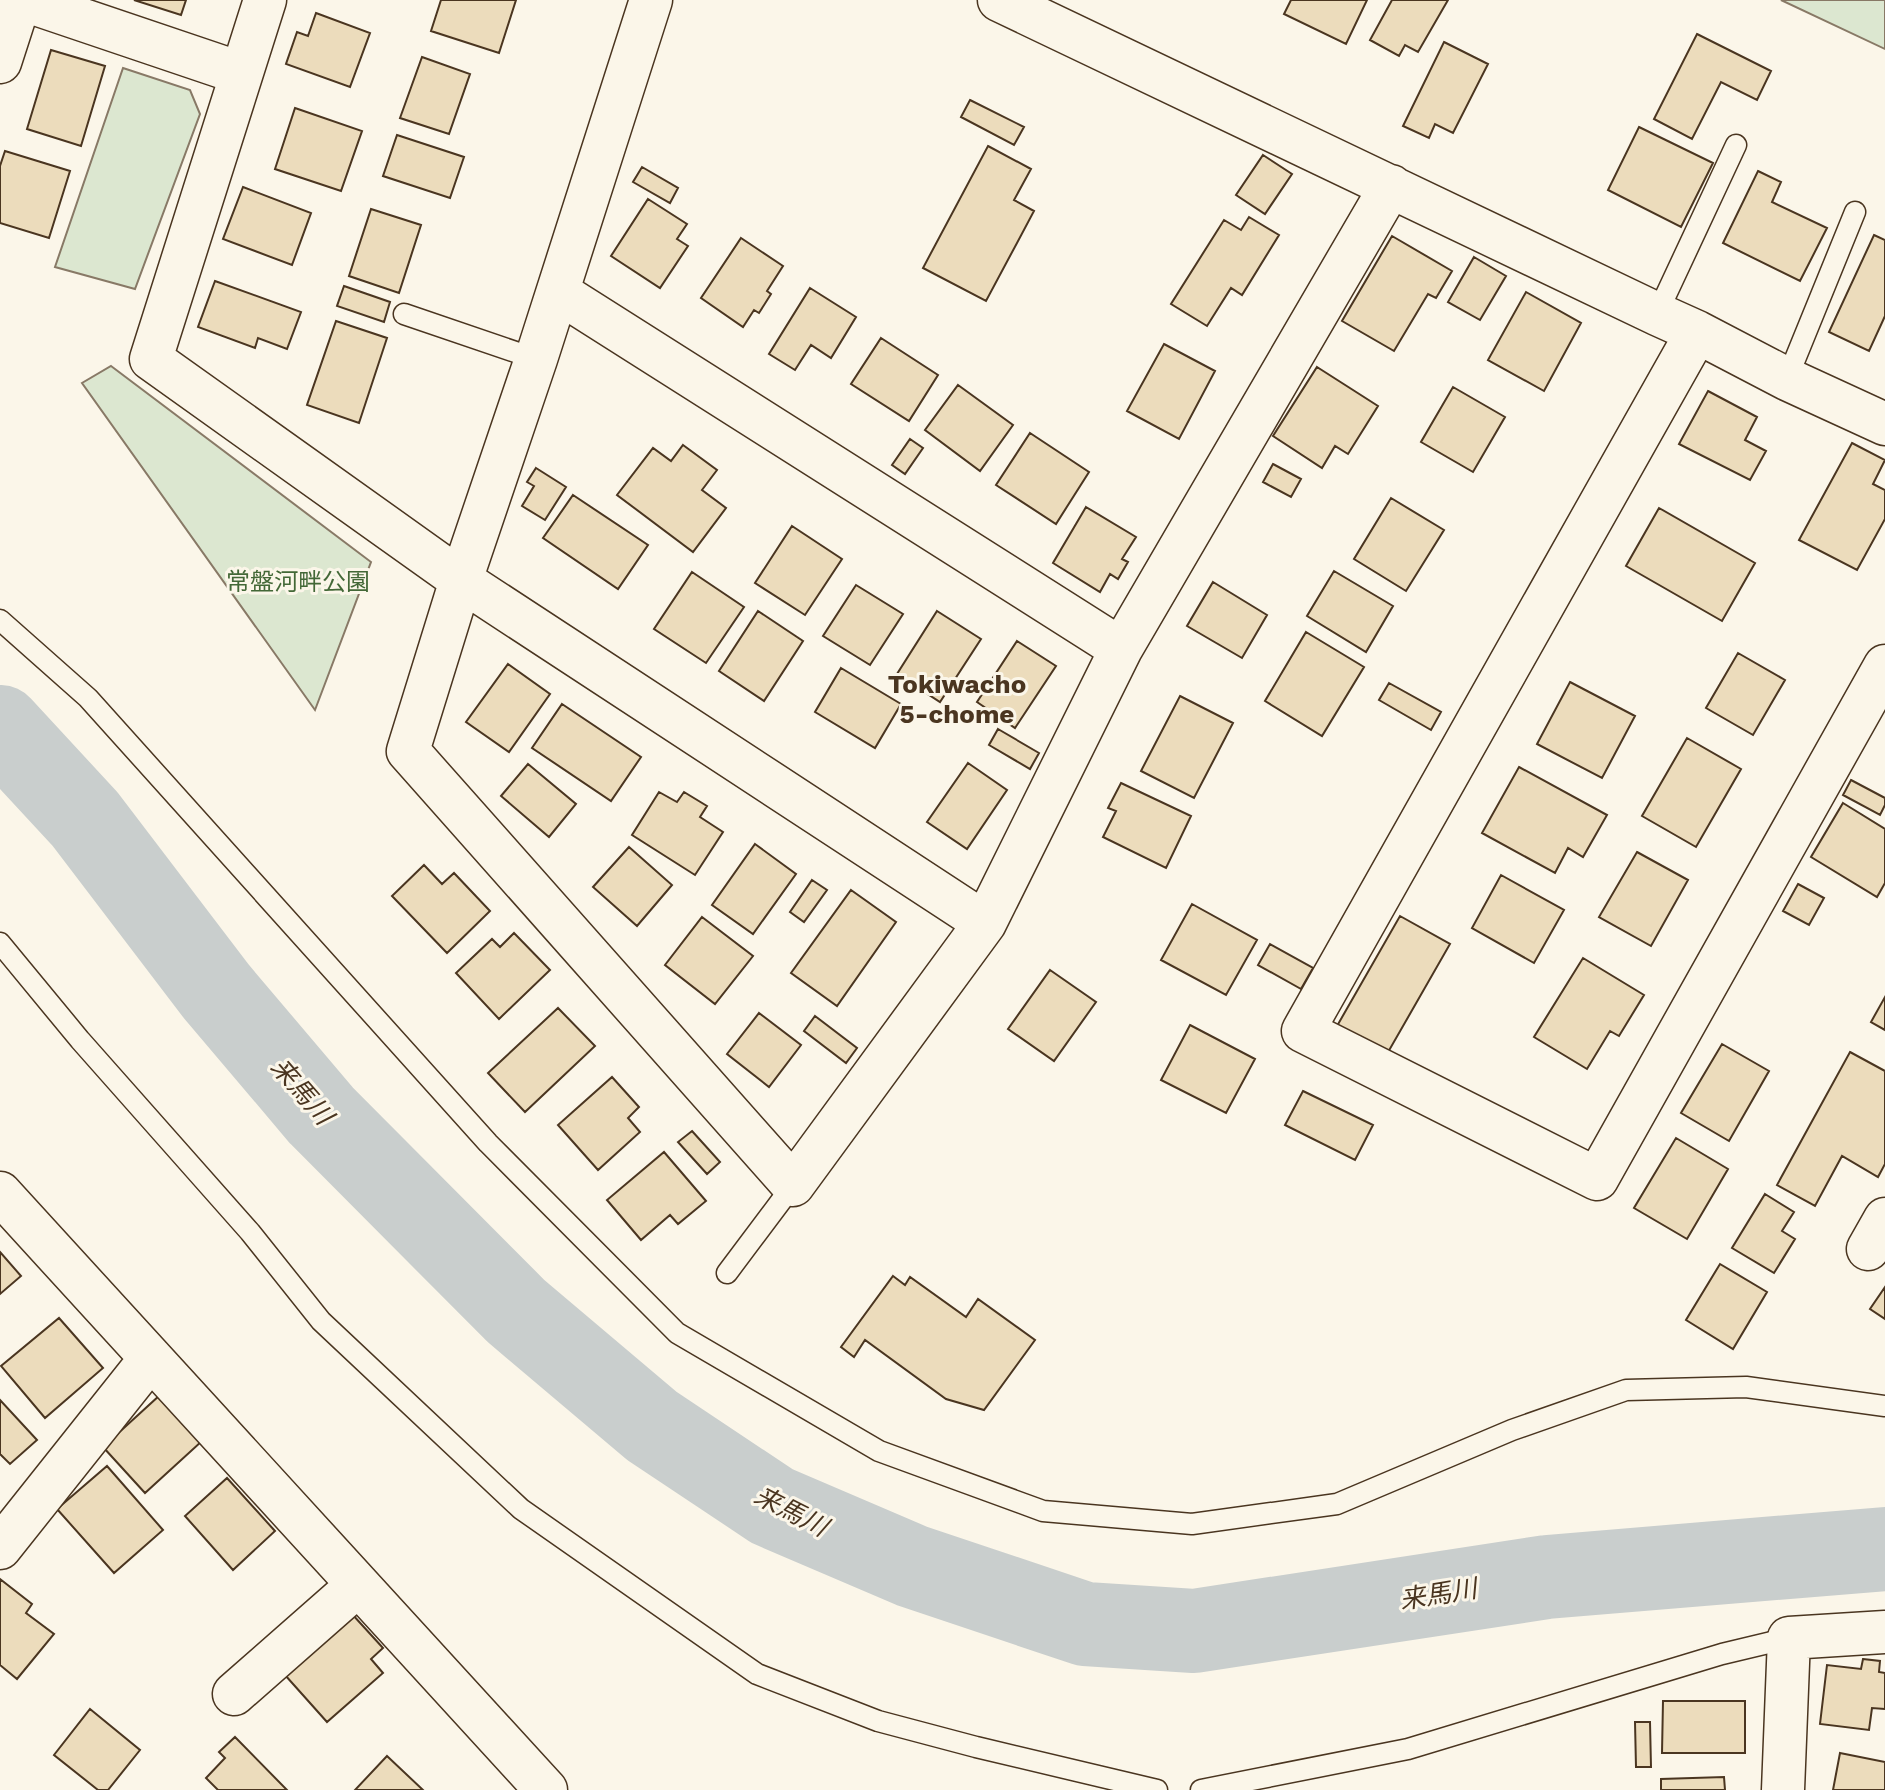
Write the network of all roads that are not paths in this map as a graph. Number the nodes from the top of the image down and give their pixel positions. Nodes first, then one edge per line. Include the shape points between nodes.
1 (22, 0) edge
2 (265, 0) edge
3 (651, 0) edge
4 (999, 0) edge
5 (0, 62) edge
6 (240, 73) junction
7 (1736, 145) dead end
8 (1391, 186) junction
9 (1855, 212) dead end
10 (558, 292) junction
11 (404, 314) dead end
12 (1657, 314) junction
13 (1697, 332) junction
14 (536, 359) junction
15 (1787, 379) junction
16 (1885, 424) edge
17 (461, 580) junction
18 (0, 620) edge
19 (1121, 649) junction
20 (1885, 666) edge
21 (985, 923) junction
22 (0, 943) edge
23 (793, 1185) junction
24 (0, 1193) edge
25 (727, 1273) dead end
26 (151, 1358) junction
27 (1885, 1406) edge
28 (0, 1548) edge
29 (358, 1585) junction
30 (1885, 1632) edge
31 (1789, 1638) junction
32 (234, 1694) dead end
33 (546, 1790) edge
34 (1157, 1790) edge
35 (1201, 1790) edge
36 (1783, 1790) edge

1 - 5 street
1 - 6 street
2 - 6 street
3 - 10 street
4 - 8 street
6 - 17 street via 151,359
7 - 12 lane
8 - 12 street
8 - 19 street
9 - 15 lane
10 - 14 street
10 - 19 street
11 - 14 lane
12 - 13 street
13 - 15 street
13 - 20 street via 1303,1031 1597,1179
14 - 17 street
15 - 16 street
17 - 21 street
17 - 23 street via 408,751
18 - 27 lane via 88,698 488,1143 677,1333 879,1451 1043,1511 1192,1524 1337,1504 1512,1430 1626,1390 1746,1387
19 - 21 street
21 - 23 street
22 - 34 lane via 321,1321 521,1509 757,1674 878,1721
23 - 25 lane
24 - 26 street
26 - 28 street
26 - 29 street
29 - 32 street
29 - 33 street
30 - 31 street
31 - 35 lane via 1408,1749
31 - 36 street

